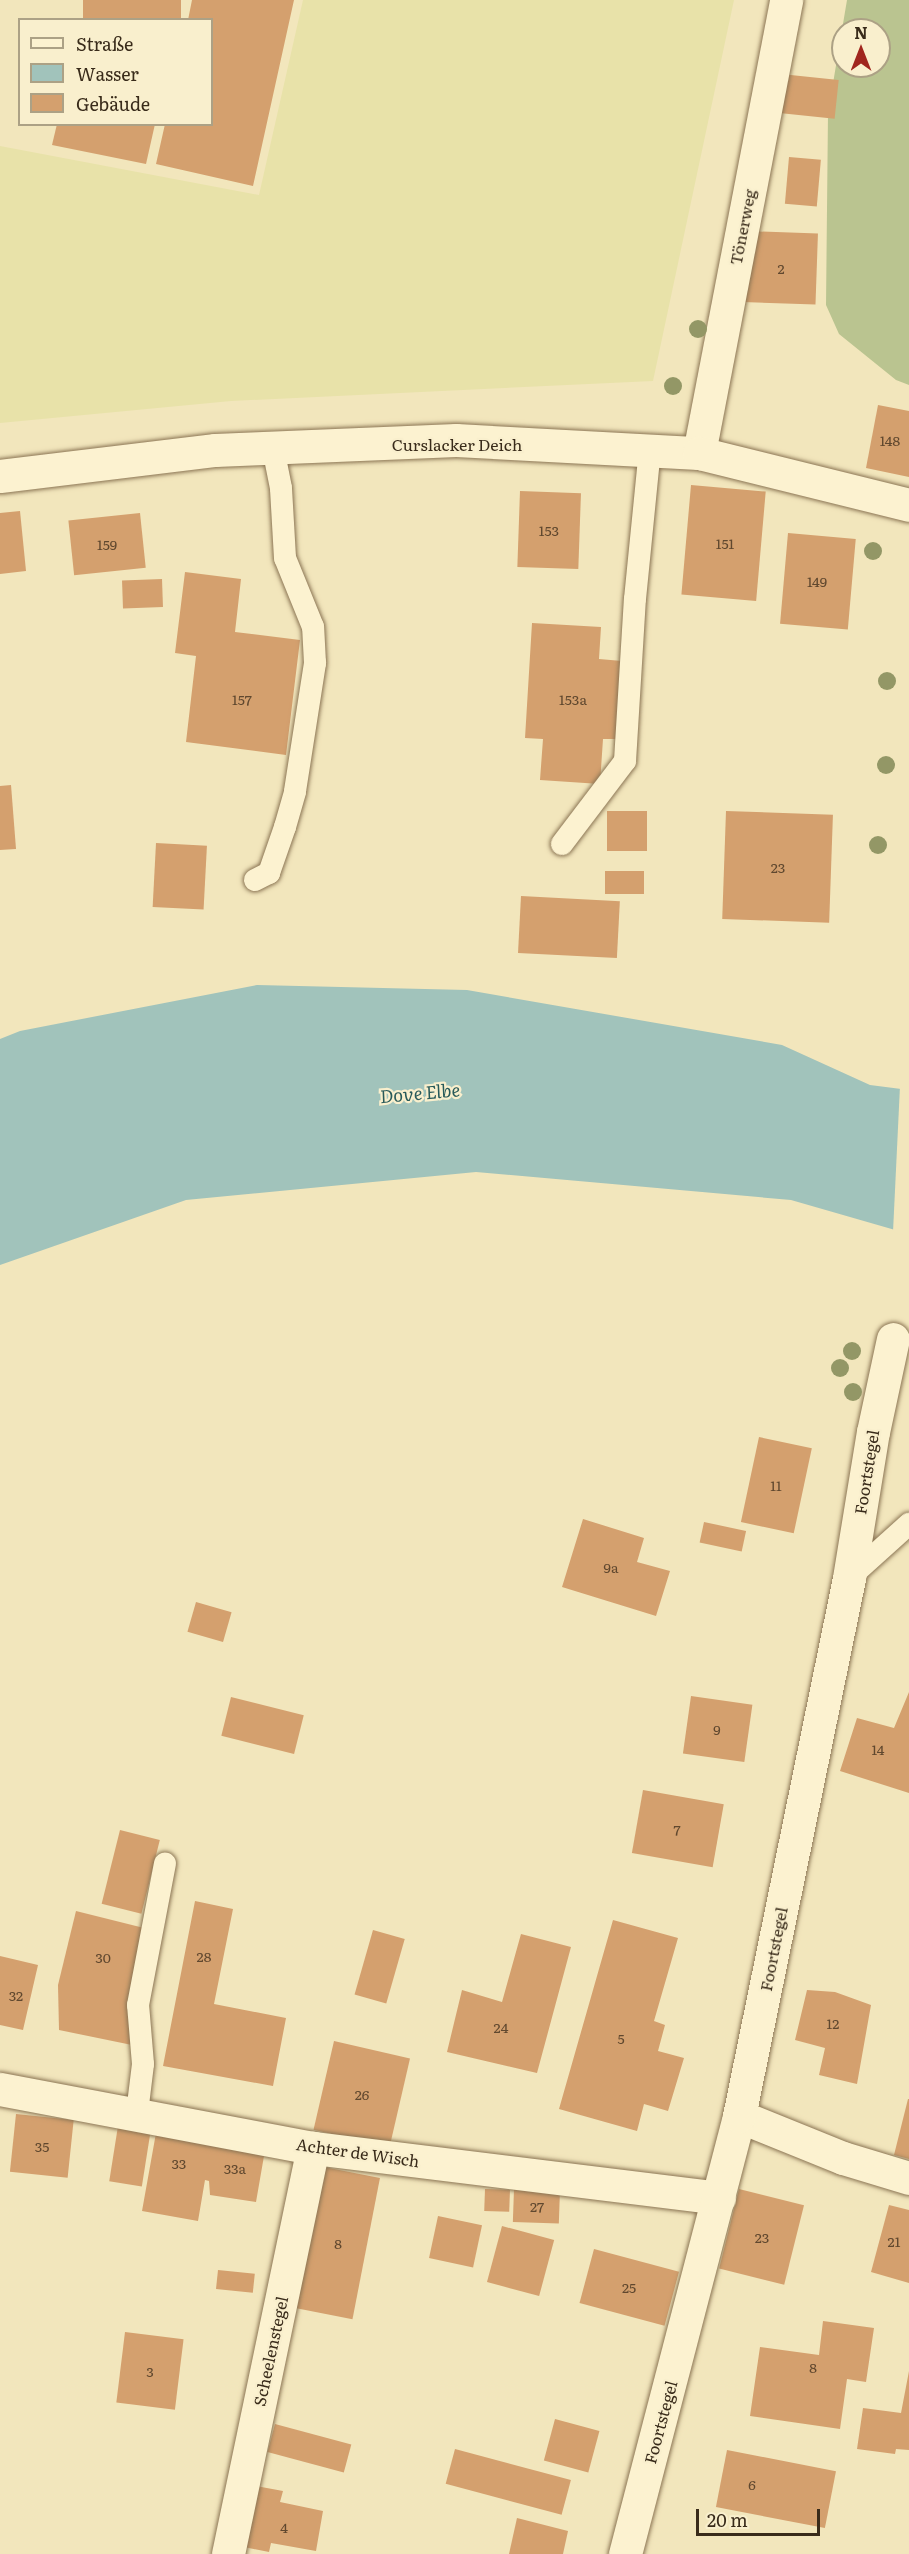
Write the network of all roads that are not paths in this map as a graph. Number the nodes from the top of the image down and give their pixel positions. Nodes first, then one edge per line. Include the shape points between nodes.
1 (786, 0) edge
2 (273, 448) junction
3 (650, 450) junction
4 (699, 453) junction
5 (0, 476) edge
6 (909, 505) edge
7 (562, 844) dead end
8 (255, 880) dead end
9 (893, 1339) dead end
10 (909, 1524) edge
11 (849, 1578) junction
12 (165, 1864) dead end
13 (0, 2089) edge
14 (137, 2113) junction
15 (739, 2116) junction
16 (313, 2148) junction
17 (909, 2178) edge
18 (719, 2198) junction
19 (228, 2554) edge
20 (625, 2554) edge

1 - 4 street, Tönerweg
2 - 3 street, Curslacker Deich via 456,440
2 - 5 street, Curslacker Deich via 215,450
2 - 8 lane via 281,488 285,558 313,627 315,663 295,791 269,873
3 - 4 street, Curslacker Deich
3 - 7 lane via 635,599 625,761
4 - 6 street, Curslacker Deich
9 - 11 street, Foortstegel
10 - 11 lane
11 - 15 street, Foortstegel
12 - 14 lane via 138,2006 143,2064
13 - 14 street, Achter de Wisch
14 - 16 street, Achter de Wisch
15 - 17 street via 843,2158
15 - 18 street, Foortstegel
16 - 18 street, Achter de Wisch
16 - 19 street, Scheelenstegel
18 - 20 street, Foortstegel

